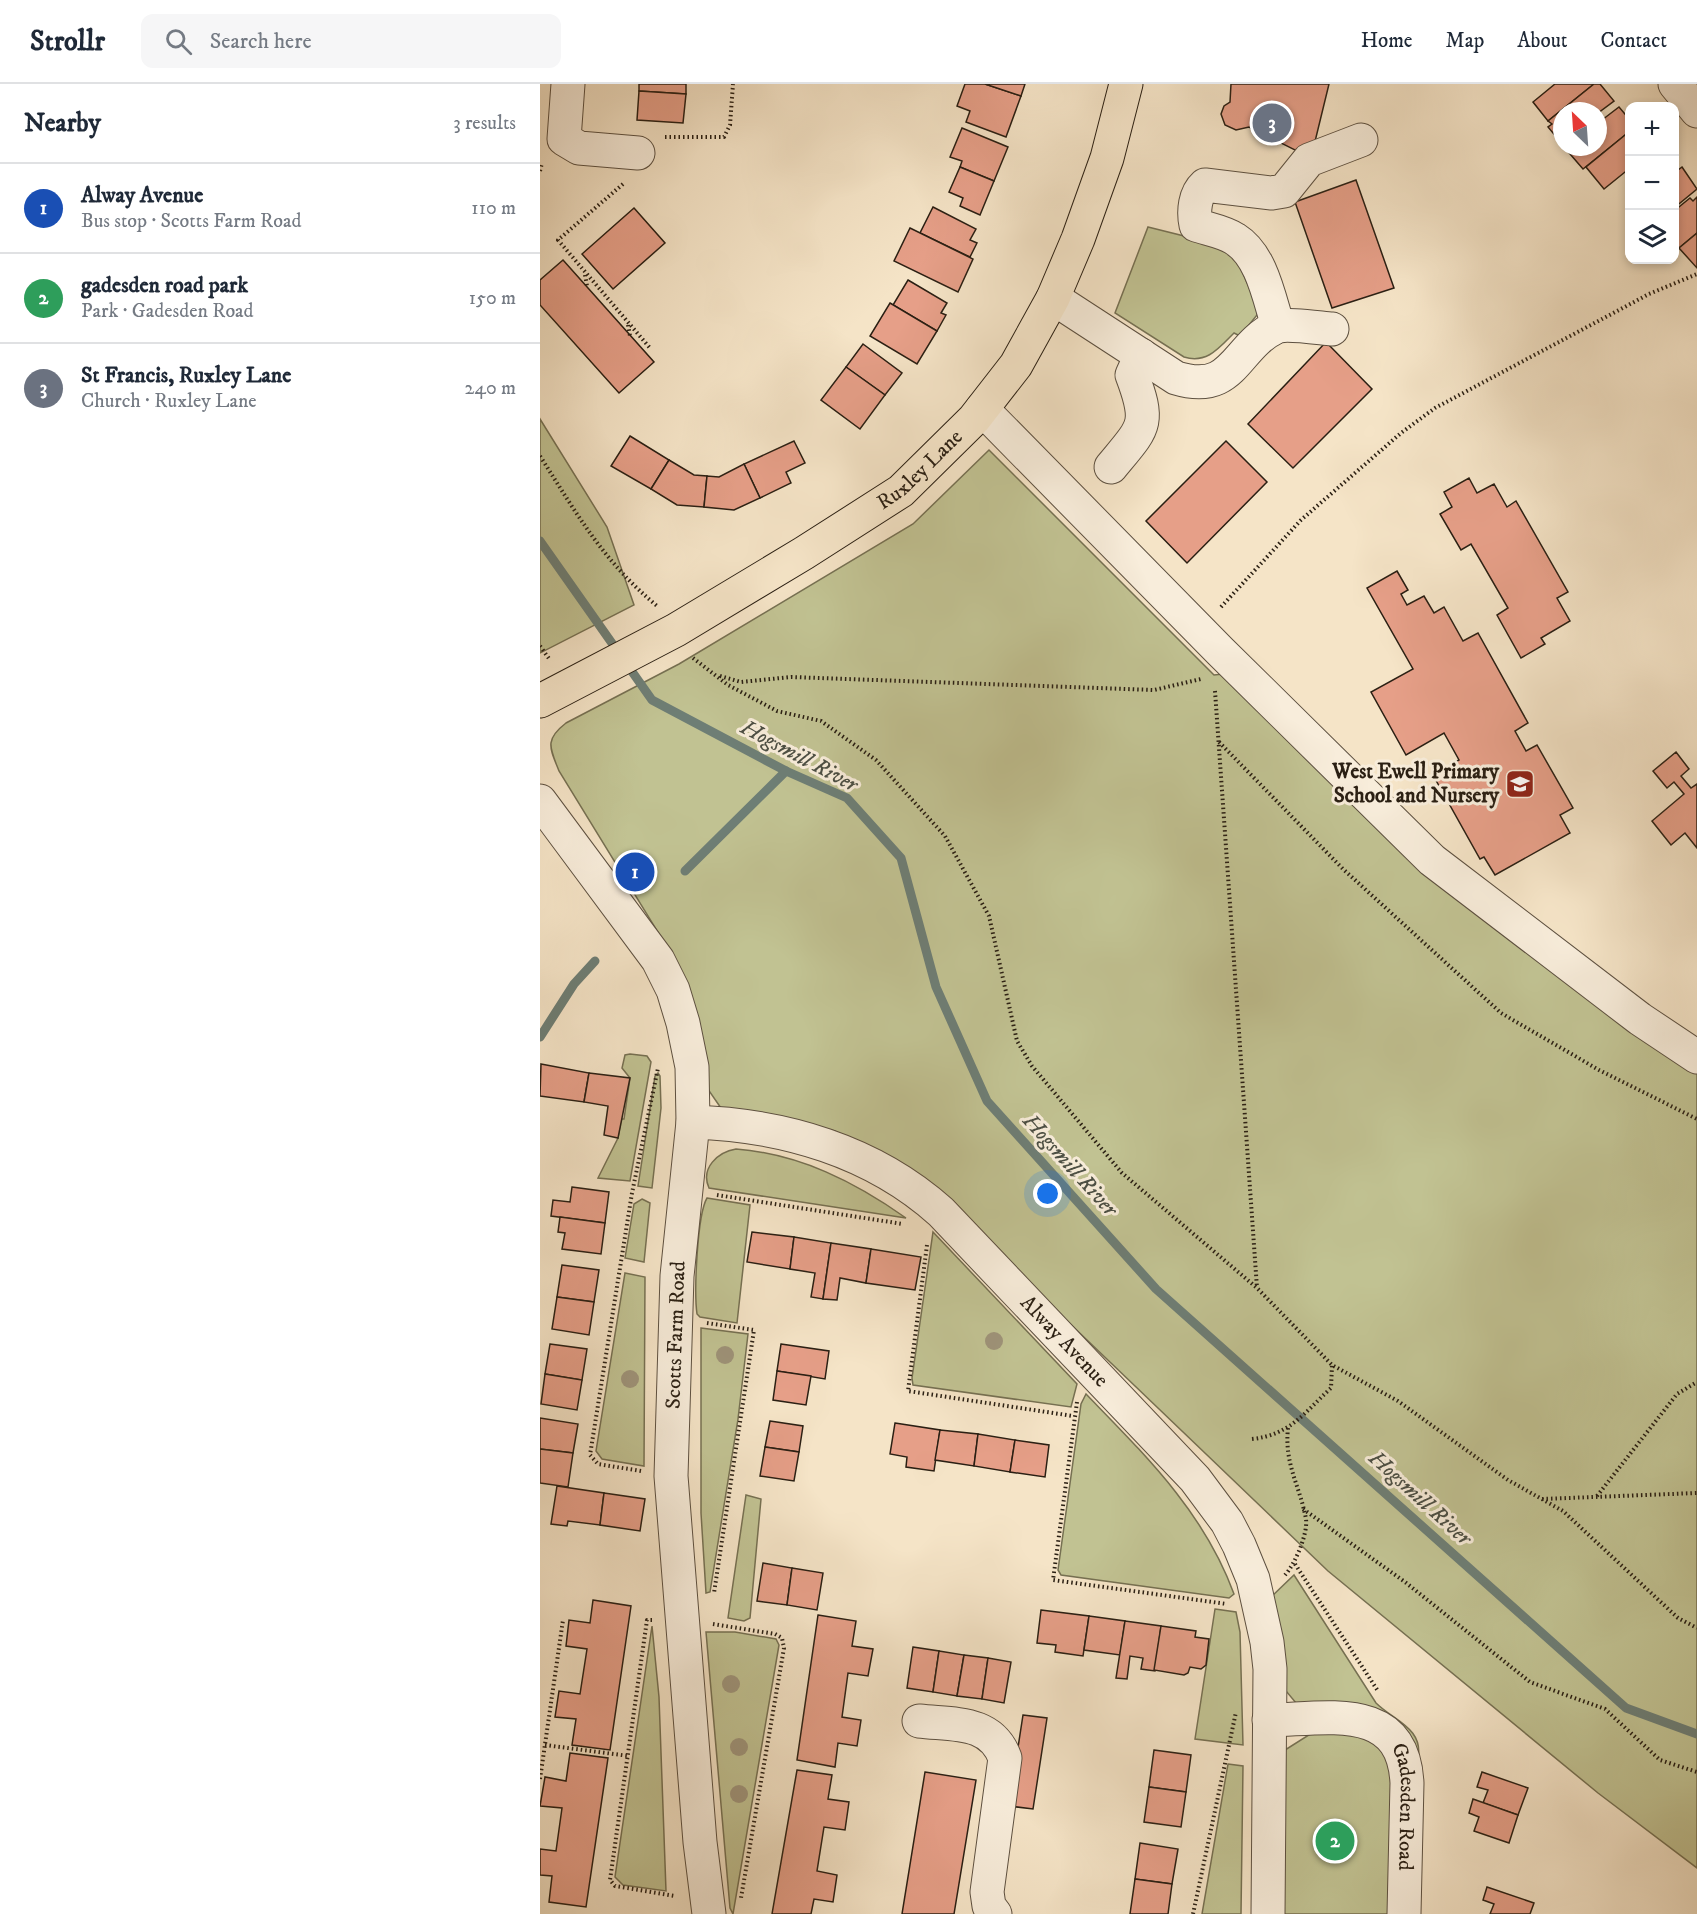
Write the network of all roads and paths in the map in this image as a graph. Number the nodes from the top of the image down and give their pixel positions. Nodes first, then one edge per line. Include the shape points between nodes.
1 (568, 84) edge
2 (733, 84) edge
3 (1125, 84) edge
4 (1675, 84) edge
5 (1697, 111) edge
6 (1361, 140) dead end
7 (638, 153) junction
8 (585, 273) junction
9 (1697, 274) edge
10 (587, 286) dead end
11 (1053, 298) junction
12 (628, 322) junction
13 (1278, 326) junction
14 (1332, 329) dead end
15 (630, 336) dead end
16 (650, 348) dead end
17 (1141, 355) junction
18 (982, 409) junction
19 (540, 456) edge
20 (1111, 466) dead end
21 (661, 622) junction
22 (692, 657) dead end
23 (1217, 663) junction
24 (716, 675) junction
25 (540, 701) edge
26 (1218, 741) junction
27 (540, 801) edge
28 (1697, 1057) edge
29 (658, 1066) dead end
30 (1697, 1119) edge
31 (693, 1122) junction
32 (707, 1193) dead end
33 (937, 1220) junction
34 (1257, 1288) junction
35 (676, 1318) junction
36 (1332, 1365) junction
37 (1096, 1374) junction
38 (1697, 1382) edge
39 (1073, 1416) junction
40 (1288, 1428) junction
41 (1252, 1439) dead end
42 (671, 1476) junction
43 (1697, 1492) edge
44 (1597, 1497) junction
45 (1541, 1499) junction
46 (1302, 1508) junction
47 (1295, 1564) junction
48 (713, 1600) dead end
49 (1259, 1602) junction
50 (682, 1619) junction
51 (563, 1620) dead end
52 (1697, 1628) edge
53 (1385, 1697) dead end
54 (1239, 1700) dead end
55 (1269, 1720) junction
56 (919, 1721) dead end
57 (545, 1745) junction
58 (629, 1756) junction
59 (1697, 1772) edge
60 (540, 1779) edge
61 (676, 1896) dead end
62 (740, 1902) dead end
63 (709, 1914) edge
64 (995, 1914) edge
65 (1193, 1914) edge
66 (1268, 1914) edge
67 (1404, 1914) edge

1 - 7 street via 564,139 579,148
2 - 7 path via 730,125 724,137 650,136 639,142
3 - 11 main road, Ruxley Lane via 1107,158
4 - 5 street
6 - 13 street via 1309,160 1284,191 1205,185 1199,190 1196,225 1234,238 1246,248 1262,278
7 - 8 path via 636,173 558,240
8 - 10 path
8 - 12 path
9 - 23 path via 1649,294 1435,408 1401,433 1301,520 1218,610
11 - 17 street
11 - 18 main road, Ruxley Lane via 1016,365
12 - 15 path
12 - 16 path
13 - 14 street
13 - 17 street via 1215,381 1194,383 1176,378
17 - 20 street via 1132,375 1144,410 1141,431
18 - 21 main road, Ruxley Lane via 901,491 741,592
18 - 23 street
19 - 21 path via 607,558
21 - 25 main road, Ruxley Lane via 587,676
22 - 24 path
23 - 24 path via 1154,690 791,677 741,682
23 - 26 path
23 - 28 street via 1432,860 1640,1019
24 - 34 path via 777,711 821,721 876,760 945,836 989,916 1017,1041 1032,1066 1122,1173
26 - 30 path via 1343,869 1501,1013 1599,1070
26 - 34 path
27 - 31 street, Scotts Farm Road via 658,960 673,990 690,1053
29 - 42 path via 632,1193 590,1455 598,1464
31 - 33 street, Alway Avenue via 755,1129 821,1143 877,1166 918,1191
31 - 35 street, Scotts Farm Road via 680,1224
32 - 33 path
33 - 37 street, Alway Avenue
33 - 39 path via 929,1234 908,1391
34 - 36 path
35 - 42 street, Scotts Farm Road
35 - 48 path via 754,1330
36 - 40 path via 1331,1388
36 - 45 path via 1398,1401
37 - 39 path via 1080,1388
37 - 49 street, Alway Avenue via 1195,1479 1227,1522 1250,1571
38 - 44 path via 1677,1394
39 - 49 path via 1053,1580 1239,1605
40 - 41 path via 1269,1437
40 - 46 path via 1291,1476
42 - 50 street, Scotts Farm Road
43 - 44 path
44 - 45 path
45 - 52 path via 1563,1511 1678,1618
46 - 47 path via 1306,1522
46 - 59 path via 1405,1582 1530,1682 1605,1709 1659,1760
47 - 49 path
47 - 53 path via 1375,1689
49 - 55 street, Alway Avenue via 1270,1669
50 - 58 path via 647,1620
50 - 62 path via 776,1634 783,1642
50 - 63 street, Scotts Farm Road
51 - 57 path
54 - 65 path
55 - 66 street
55 - 67 street, Gadesden Road via 1340,1719 1377,1724 1397,1744 1406,1767 1407,1783
56 - 64 street via 968,1727 992,1735 1001,1746 1005,1758 987,1892
57 - 58 path
57 - 60 path
58 - 61 path via 610,1880 615,1887

